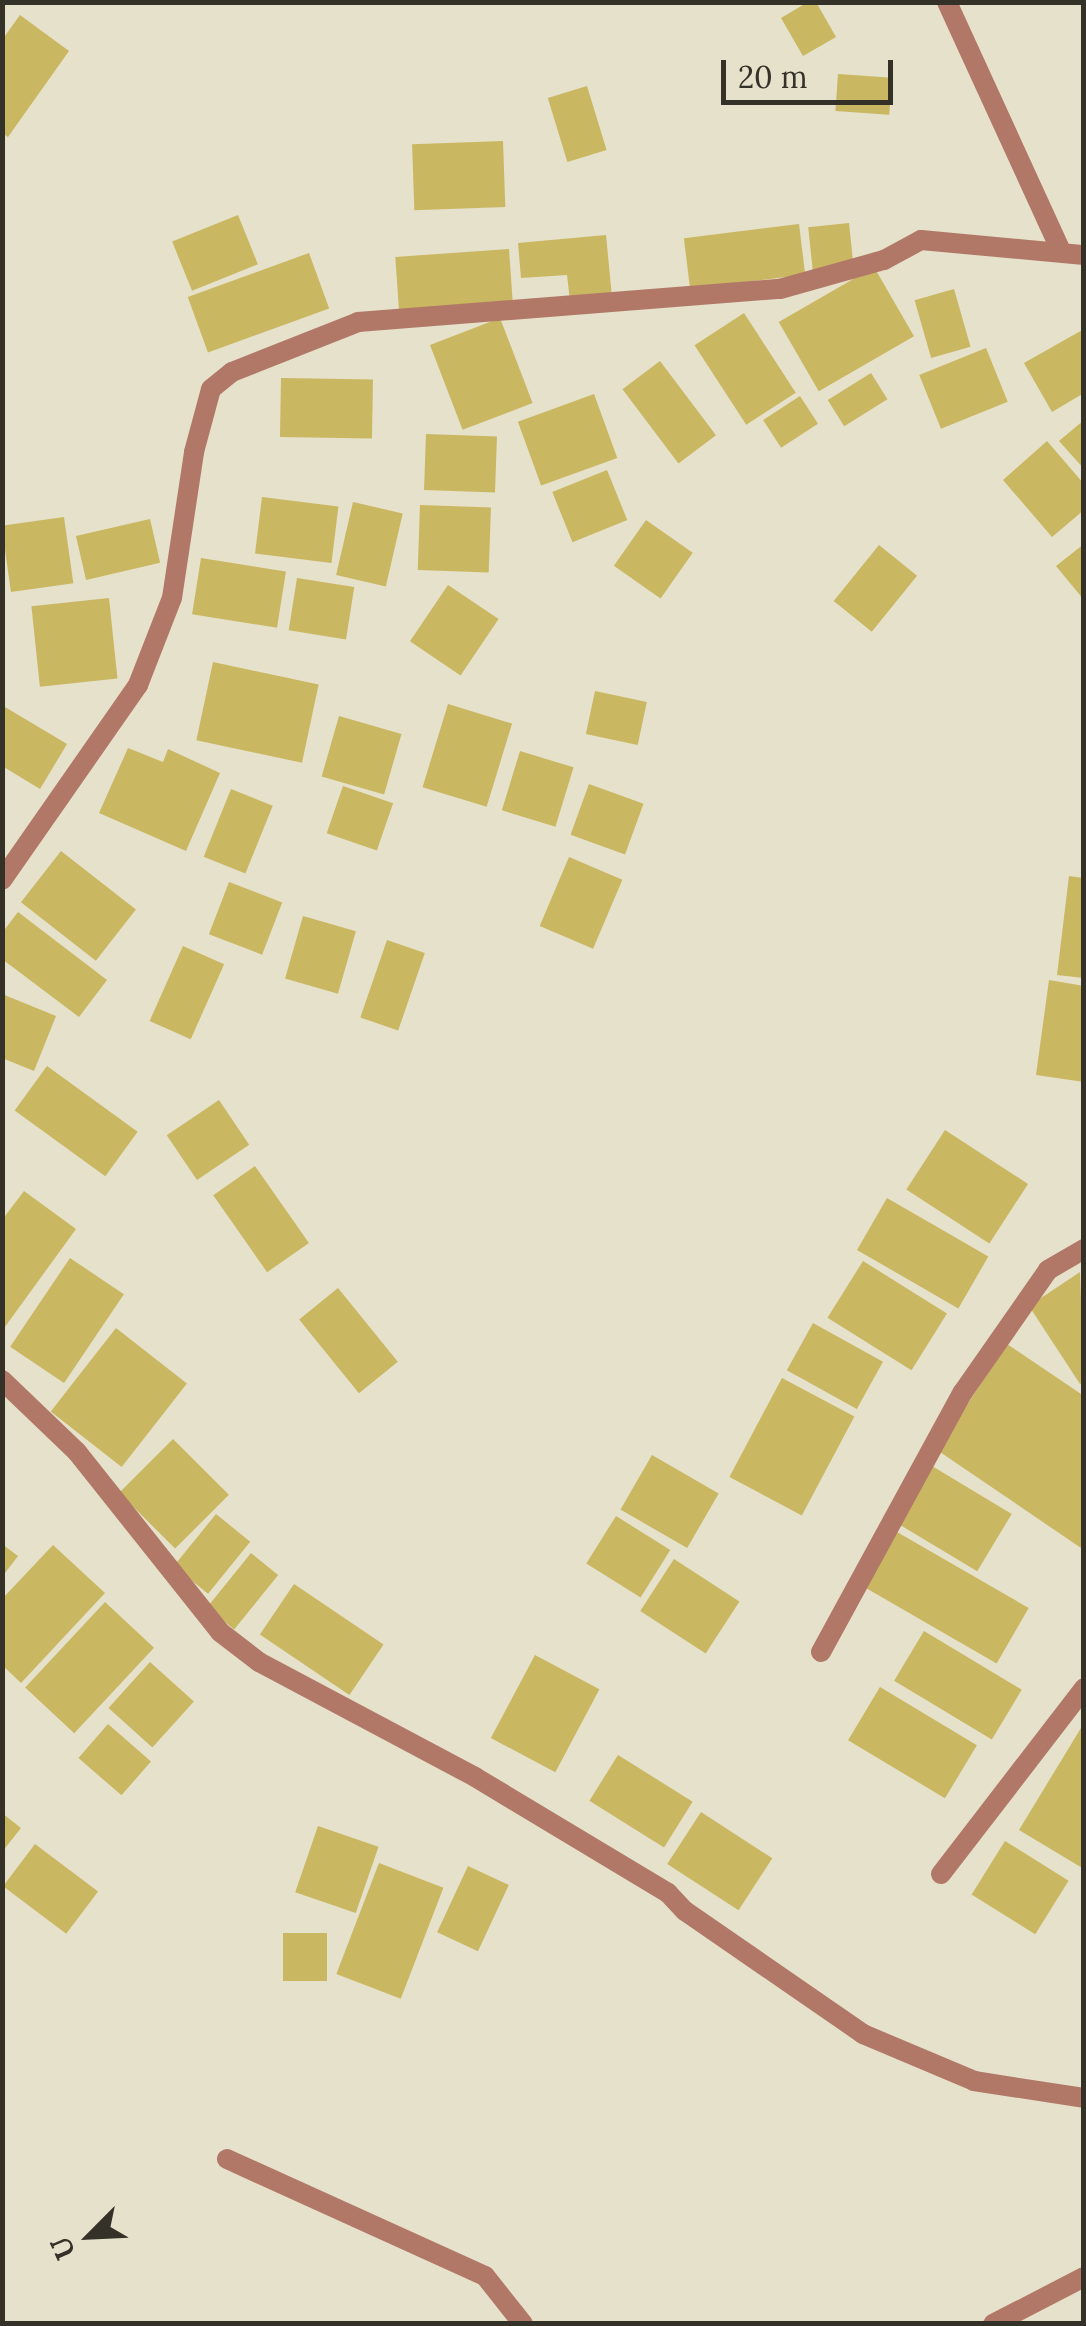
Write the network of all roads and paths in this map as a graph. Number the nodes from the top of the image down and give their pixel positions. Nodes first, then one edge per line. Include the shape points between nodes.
1 (947, 2) edge
2 (1060, 248) junction
3 (1084, 255) edge
4 (2, 880) edge
5 (1084, 1249) edge
6 (2, 1380) edge
7 (821, 1652) dead end
8 (1084, 1688) edge
9 (941, 1874) dead end
10 (1084, 2098) edge
11 (227, 2159) dead end
12 (1084, 2277) edge
13 (524, 2324) edge
14 (993, 2324) edge

1 - 2 street
2 - 3 street
2 - 4 street via 1016,253 920,240 884,260 780,289 358,322 232,372 211,389 194,452 172,598 138,685
5 - 7 street via 1048,1270 962,1392
6 - 10 street via 77,1452 220,1632 259,1662 476,1776 668,1894 863,2034 974,2081
8 - 9 street
11 - 13 street via 485,2276
12 - 14 street

